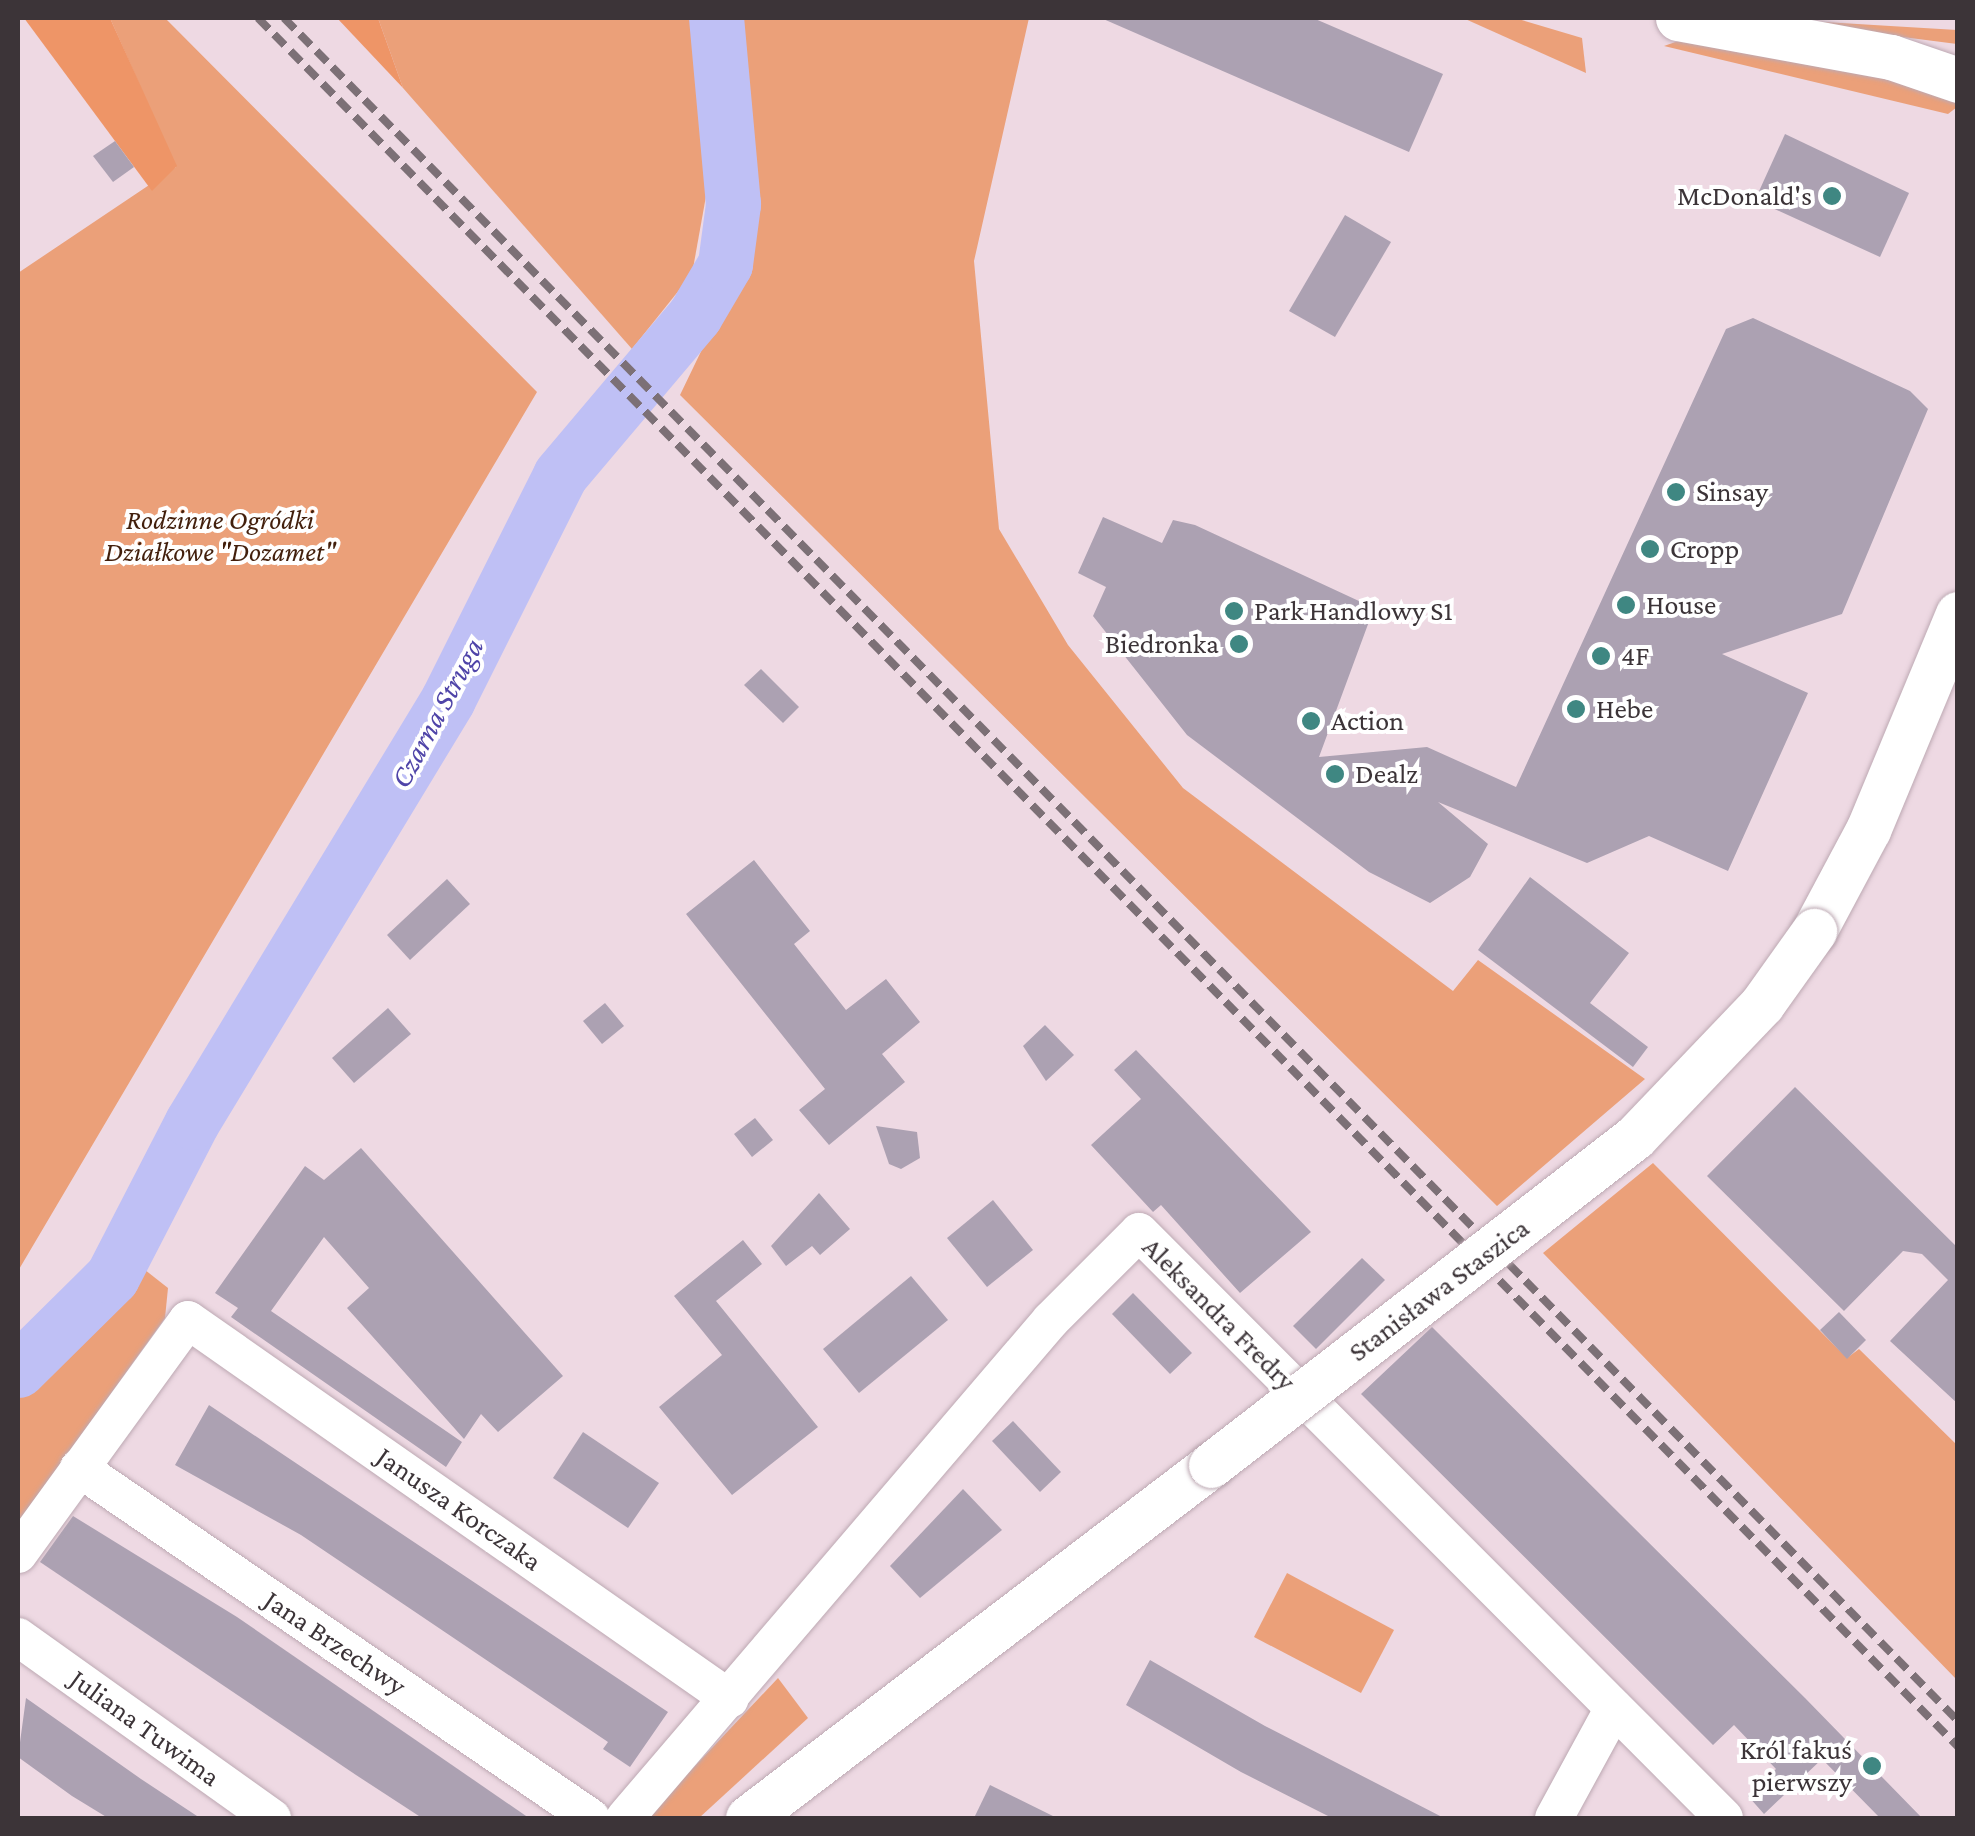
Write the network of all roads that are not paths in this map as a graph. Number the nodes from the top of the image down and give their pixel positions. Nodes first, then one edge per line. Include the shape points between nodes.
1 (1678, 18) edge
2 (1891, 57) junction
3 (1958, 58) edge
4 (1958, 80) edge
5 (1958, 614) edge
6 (79, 1468) junction
7 (18, 1554) edge
8 (18, 1637) edge
9 (730, 1699) junction
10 (1614, 1708) junction
11 (272, 1818) edge
12 (591, 1818) edge
13 (624, 1818) edge
14 (748, 1818) edge
15 (1554, 1818) edge
16 (1724, 1818) edge

1 - 2 street
2 - 3 street
2 - 4 street
5 - 14 street, Stanisława Staszica, bridge via 1876,813 1814,931 1702,1073 1634,1137
6 - 7 street
6 - 9 street, Janusza Korczaka via 188,1320
6 - 12 street, Jana Brzechwy
8 - 11 street, Juliana Tuwima
9 - 10 street, Aleksandra Fredry via 1051,1320 1140,1232
9 - 13 street, Aleksandra Fredry
10 - 15 street
10 - 16 street, Aleksandra Fredry

